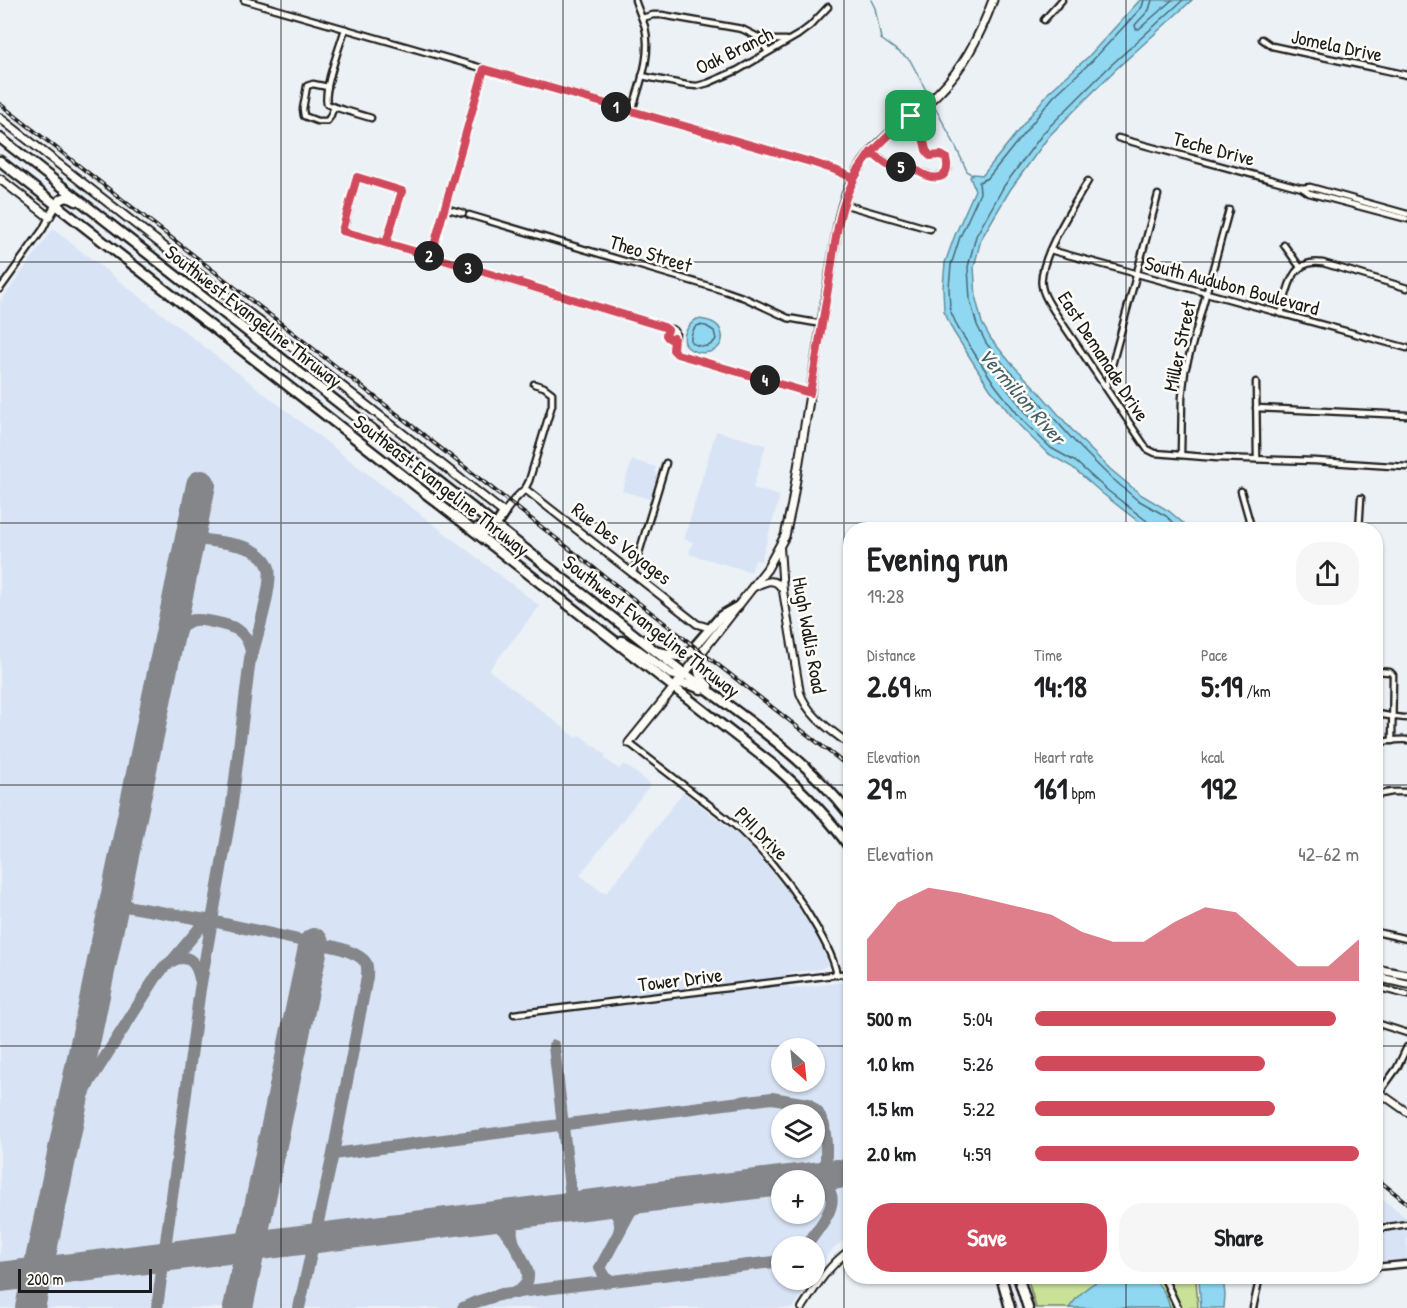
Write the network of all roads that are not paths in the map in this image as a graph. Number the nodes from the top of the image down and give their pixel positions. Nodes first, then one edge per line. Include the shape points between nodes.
1 (244, 0) edge
2 (635, 0) edge
3 (993, 0) edge
4 (1062, 0) edge
5 (828, 7) dead end
6 (642, 18) junction
7 (1044, 20) dead end
8 (345, 29) junction
9 (758, 37) junction
10 (1262, 39) dead end
11 (789, 40) junction
12 (768, 52) junction
13 (484, 69) junction
14 (1407, 75) edge
15 (642, 76) junction
16 (328, 87) junction
17 (334, 107) junction
18 (632, 111) junction
19 (911, 116) junction
20 (0, 118) edge
21 (371, 118) dead end
22 (0, 138) edge
23 (1118, 138) dead end
24 (871, 152) junction
25 (0, 161) edge
26 (853, 178) junction
27 (0, 179) edge
28 (1088, 181) dead end
29 (1158, 195) dead end
30 (843, 204) junction
31 (56, 205) junction
32 (445, 208) junction
33 (1381, 209) junction
34 (1229, 210) dead end
35 (97, 213) junction
36 (463, 213) dead end
37 (1407, 214) edge
38 (469, 215) dead end
39 (49, 217) junction
40 (1407, 219) edge
41 (930, 229) dead end
42 (386, 243) junction
43 (1284, 246) dead end
44 (1050, 250) junction
45 (431, 256) junction
46 (1300, 267) junction
47 (1137, 274) junction
48 (1407, 288) edge
49 (0, 289) edge
50 (1206, 293) junction
51 (1281, 314) junction
52 (822, 324) junction
53 (1407, 348) edge
54 (1256, 382) dead end
55 (534, 384) dead end
56 (1106, 387) junction
57 (810, 393) junction
58 (1256, 408) junction
59 (1407, 415) edge
60 (1181, 455) junction
61 (1257, 459) junction
62 (666, 463) dead end
63 (1407, 467) edge
64 (525, 489) junction
65 (1241, 491) dead end
66 (1361, 498) dead end
67 (480, 513) junction
68 (504, 513) junction
69 (1250, 522) edge
70 (1360, 522) edge
71 (465, 524) junction
72 (496, 525) junction
73 (780, 547) junction
74 (633, 573) junction
75 (752, 588) junction
76 (783, 591) junction
77 (737, 607) junction
78 (593, 624) junction
79 (697, 624) junction
80 (710, 628) junction
81 (703, 636) junction
82 (657, 651) junction
83 (700, 655) junction
84 (1383, 672) edge
85 (680, 680) junction
86 (732, 709) junction
87 (1383, 715) edge
88 (1392, 716) junction
89 (1407, 718) edge
90 (843, 739) edge
91 (1407, 740) edge
92 (1392, 741) junction
93 (1383, 742) edge
94 (629, 743) joint
95 (1407, 792) edge
96 (1383, 794) edge
97 (843, 807) edge
98 (843, 839) edge
99 (1383, 934) edge
100 (1407, 939) edge
101 (1383, 970) edge
102 (843, 974) edge
103 (837, 975) junction
104 (1407, 975) edge
105 (1383, 979) edge
106 (1407, 984) edge
107 (1383, 989) edge
108 (1407, 995) edge
109 (513, 1014) dead end
110 (1383, 1025) edge
111 (1407, 1033) edge
112 (1407, 1047) edge
113 (1383, 1084) edge
114 (1383, 1095) edge
115 (1407, 1112) edge
116 (1407, 1224) edge
117 (1383, 1228) edge
118 (843, 1256) edge
119 (1407, 1264) edge
120 (1383, 1266) edge
121 (1003, 1284) edge
122 (1020, 1284) edge
123 (1167, 1284) edge
124 (1258, 1284) edge
125 (802, 1308) edge
126 (1010, 1308) edge
127 (1028, 1308) edge
128 (1178, 1308) edge
129 (1253, 1308) edge

1 - 8 street
2 - 6 street
3 - 19 main road via 972,47 951,78
4 - 7 street
5 - 11 street, Oak Branch
6 - 9 street via 662,15 742,29
6 - 15 street via 647,51
8 - 13 street
8 - 16 street
9 - 11 street
9 - 12 street
10 - 14 street, Jomela Drive via 1272,46
11 - 12 street, Oak Branch
12 - 15 street, Oak Branch via 702,85 686,86
13 - 18 street
13 - 32 street
15 - 18 street
16 - 17 street via 327,104
16 - 17 street via 308,86 304,116 327,121
17 - 21 street
18 - 26 street
19 - 24 main road
19 - 24 street via 930,156 946,158 946,174 933,177 910,166 892,167
20 - 68 main road
22 - 35 highway, Southwest Evangeline Thruway
23 - 33 street, Teche Drive
24 - 26 main road
25 - 31 highway, Southeast Evangeline Thruway
26 - 30 main road
27 - 39 main road
28 - 44 street, East Demanade Drive
29 - 47 street
30 - 41 street
30 - 52 main road
31 - 35 highway via 68,197
31 - 39 main road
31 - 71 highway, Southeast Evangeline Thruway
32 - 36 street
32 - 45 street
33 - 37 street, Teche Drive
33 - 40 street, Teche Drive
34 - 50 street, Miller Street
35 - 67 highway, Southwest Evangeline Thruway
38 - 52 street, Theo Street via 725,291 788,318
39 - 49 street
42 - 42 street via 402,191 357,177 342,231
42 - 45 street
43 - 46 street
44 - 47 street, South Audubon Boulevard
44 - 56 street, East Demanade Drive via 1041,278 1042,288
45 - 57 street via 664,327 667,337 674,338 673,350 677,354
46 - 48 street via 1320,262
46 - 51 street via 1290,281
47 - 50 street, South Audubon Boulevard
47 - 56 street
50 - 51 street, South Audubon Boulevard
50 - 60 street, Miller Street via 1185,370
51 - 53 street, South Audubon Boulevard
52 - 57 main road
54 - 58 street
55 - 64 street via 552,393 552,405
56 - 60 street, East Demanade Drive via 1147,449
57 - 73 main road via 788,524
58 - 59 street
58 - 61 street
60 - 61 street, East Demanade Drive
61 - 63 street, East Demanade Drive
62 - 74 street
64 - 68 street
64 - 74 street, Rue Des Voyages
65 - 69 street
66 - 70 street
67 - 68 highway
67 - 72 highway, Southwest Evangeline Thruway
68 - 72 highway
71 - 72 highway via 486,532
71 - 78 highway, Southeast Evangeline Thruway
72 - 82 highway, Southwest Evangeline Thruway
73 - 75 main road
73 - 76 street, Hugh Wallis Road
74 - 79 street, Rue Des Voyages
75 - 76 street via 772,581
75 - 77 main road
76 - 90 street, Hugh Wallis Road via 801,697 808,710
77 - 80 highway
77 - 83 main road
78 - 85 highway, Southeast Evangeline Thruway
78 - 85 highway
79 - 80 street
79 - 81 street
80 - 81 highway
81 - 82 highway via 684,655
82 - 85 highway, Southwest Evangeline Thruway
83 - 85 main road
83 - 86 highway via 699,674
84 - 88 street via 1393,675
85 - 86 highway, Southwest Evangeline Thruway via 712,694
85 - 94 main road
85 - 98 highway, Southeast Evangeline Thruway via 799,788
86 - 97 highway, Southwest Evangeline Thruway via 803,764
87 - 88 street
88 - 89 street
88 - 92 street
91 - 92 street
92 - 93 street
94 - 103 street, PHI Drive via 732,823 774,864 821,934
95 - 96 street
99 - 100 street
101 - 104 main road
102 - 103 street, Tower Drive
103 - 109 street, Tower Drive
105 - 106 main road
107 - 108 street
110 - 111 street
112 - 113 street via 1397,1068
114 - 115 street
116 - 117 street
118 - 125 street
119 - 120 street
121 - 126 highway
122 - 127 highway
123 - 128 street
124 - 129 street

